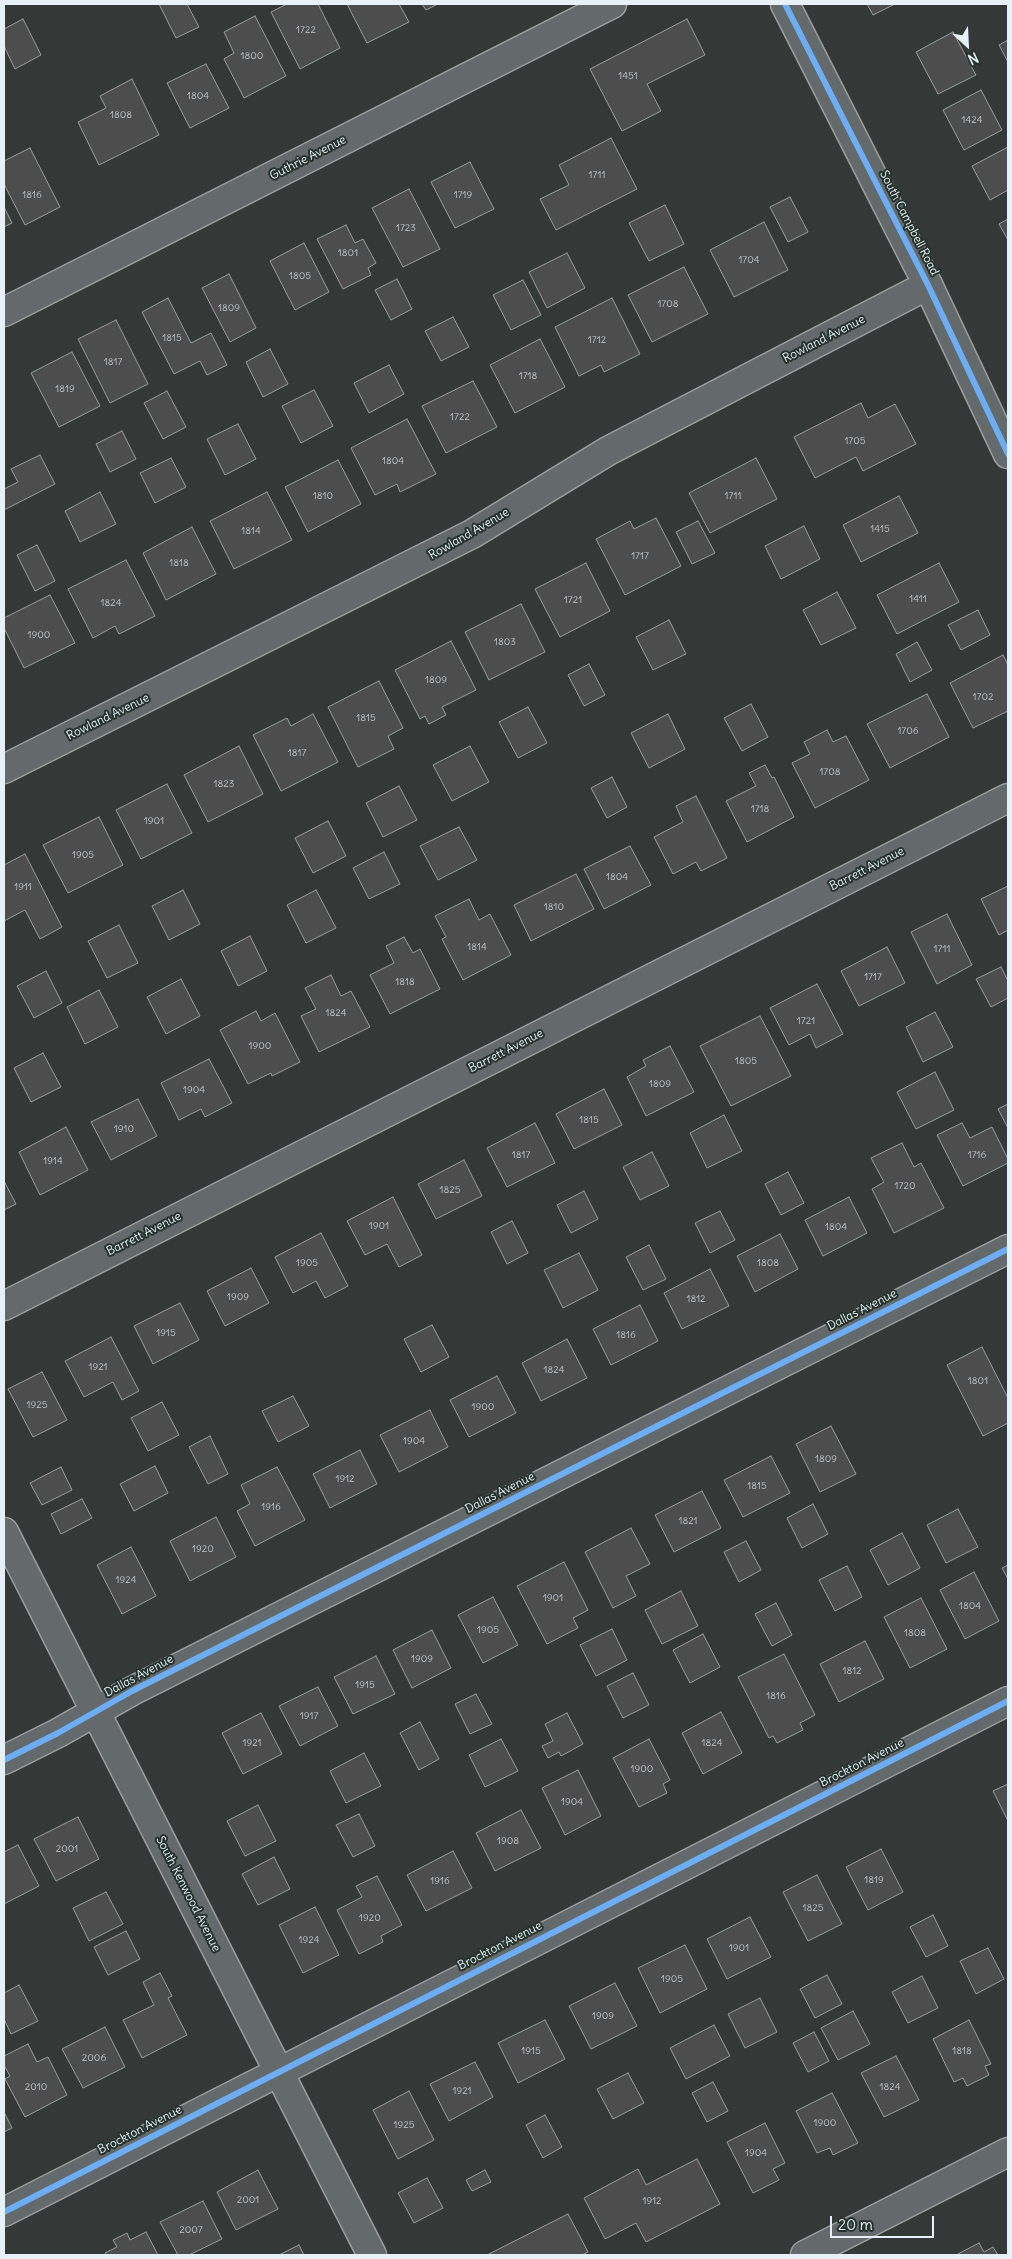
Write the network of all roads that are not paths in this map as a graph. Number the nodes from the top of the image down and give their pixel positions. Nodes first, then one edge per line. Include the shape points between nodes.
1 (612, 4) edge
2 (785, 4) edge
3 (928, 285) junction
4 (4, 312) edge
5 (1008, 454) edge
6 (4, 769) edge
7 (1008, 798) edge
8 (1008, 1249) edge
9 (4, 1306) edge
10 (4, 1532) edge
11 (1008, 1701) edge
12 (96, 1711) junction
13 (4, 1760) edge
14 (278, 2073) junction
15 (1008, 2152) edge
16 (4, 2212) edge
17 (372, 2255) edge
18 (805, 2255) edge

1 - 4 street, Guthrie Avenue
2 - 3 street, South Campbell Road
3 - 5 street, South Campbell Road
3 - 6 street, Rowland Avenue via 608,451 472,534
7 - 9 street, Barrett Avenue
8 - 12 street, Dallas Avenue
10 - 12 street, South Kenwood Avenue
11 - 14 street, Brockton Avenue
12 - 13 street, Dallas Avenue
12 - 14 street, South Kenwood Avenue
14 - 16 street, Brockton Avenue
14 - 17 street, South Kenwood Avenue
15 - 18 street

